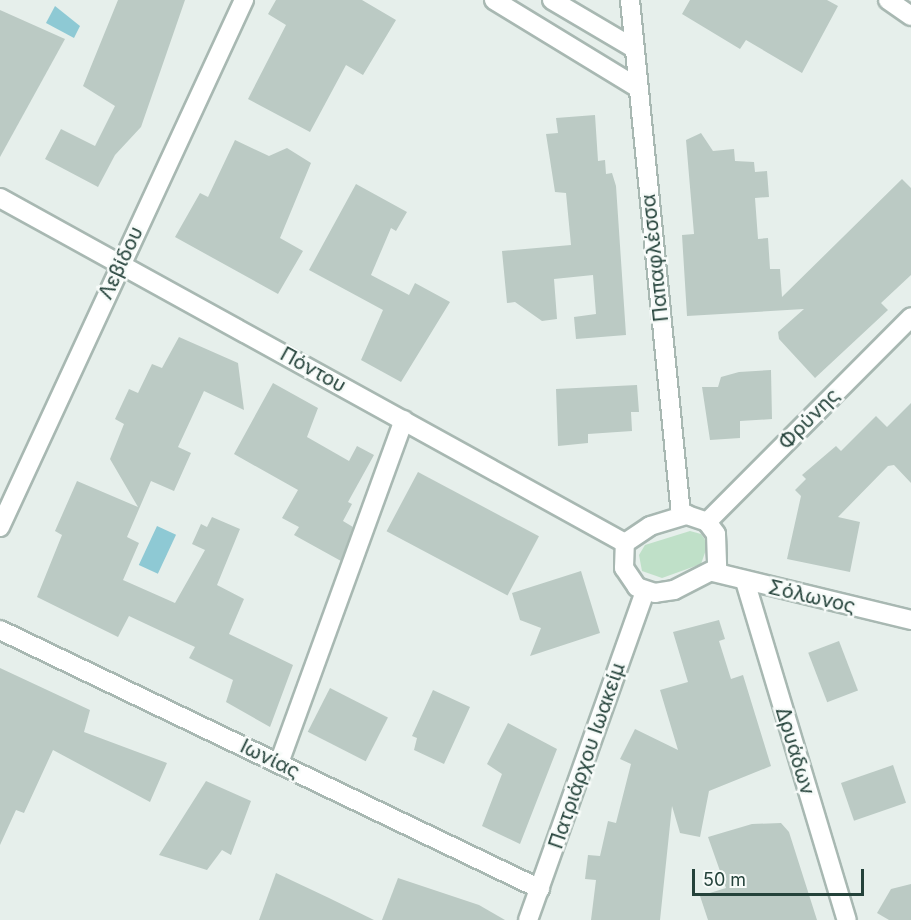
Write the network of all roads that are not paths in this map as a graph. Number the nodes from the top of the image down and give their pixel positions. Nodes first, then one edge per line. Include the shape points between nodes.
1 (244, 0) edge
2 (494, 0) edge
3 (552, 0) edge
4 (630, 0) edge
5 (888, 0) edge
6 (911, 16) edge
7 (634, 49) junction
8 (638, 88) junction
9 (0, 198) edge
10 (121, 264) junction
11 (911, 317) edge
12 (404, 420) junction
13 (681, 515) junction
14 (707, 522) junction
15 (0, 527) edge
16 (625, 543) junction
17 (713, 572) junction
18 (745, 581) junction
19 (645, 591) junction
20 (911, 620) edge
21 (0, 630) edge
22 (279, 763) junction
23 (540, 889) junction
24 (528, 920) edge
25 (847, 920) edge

1 - 10 street, Λεβίδου
2 - 8 street
3 - 7 street
4 - 7 street, Παπαφλέσσα
5 - 6 street
7 - 8 street, Παπαφλέσσα
8 - 13 street, Παπαφλέσσα
9 - 10 street, Πόντου
10 - 12 street, Πόντου
10 - 15 street, Λεβίδου
11 - 14 street, Φρύνης
12 - 16 street, Πόντου
12 - 22 street
13 - 14 street
13 - 16 street via 638,531
14 - 17 street via 720,550
16 - 19 street via 624,568
17 - 18 street, Σόλωνος
17 - 19 street via 674,590
18 - 20 street, Σόλωνος
18 - 25 street, Δρυάδων
19 - 23 street, Πατριάρχου Ιωακείμ
21 - 22 street, Ιωνίας
22 - 23 street, Ιωνίας
23 - 24 street, Πατριάρχου Ιωακείμ

